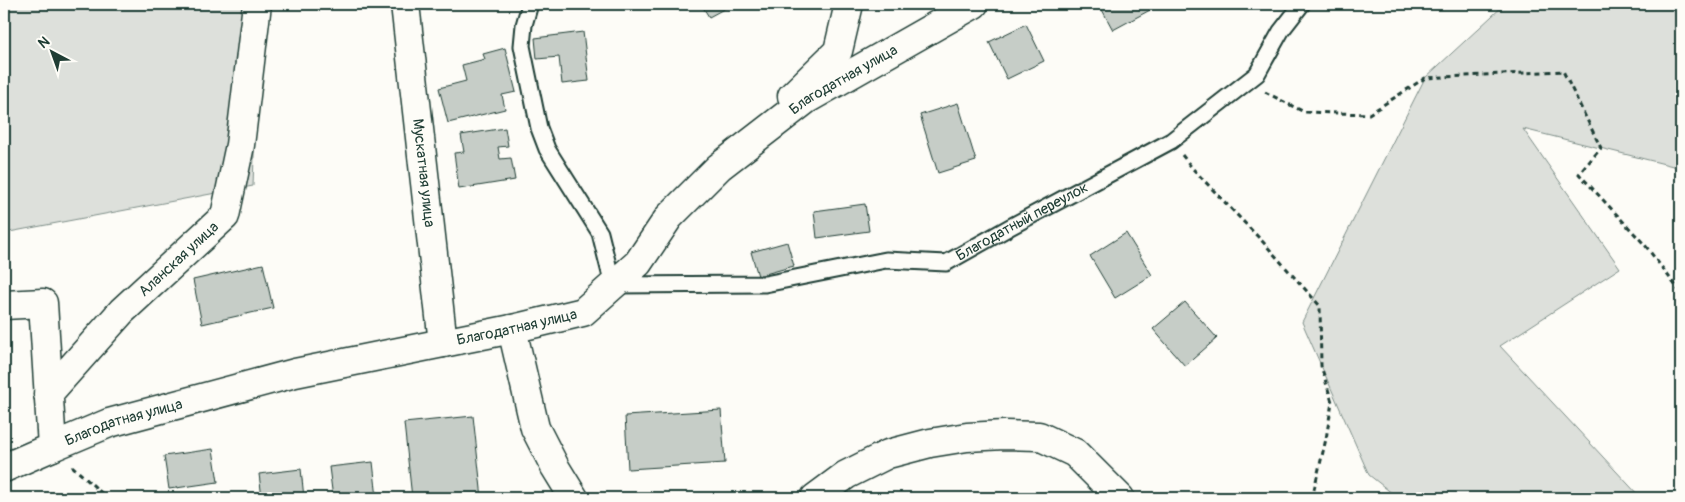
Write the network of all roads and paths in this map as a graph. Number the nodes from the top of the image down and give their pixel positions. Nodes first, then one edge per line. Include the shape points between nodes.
1 (256, 4) edge
2 (405, 4) edge
3 (530, 4) edge
4 (850, 4) edge
5 (974, 4) edge
6 (1302, 4) edge
7 (1246, 82) junction
8 (1171, 141) junction
9 (719, 167) junction
10 (613, 285) junction
11 (1681, 293) edge
12 (4, 305) edge
13 (512, 329) junction
14 (443, 343) junction
15 (48, 394) junction
16 (52, 447) junction
17 (4, 468) edge
18 (107, 498) edge
19 (574, 498) edge
20 (815, 498) edge
21 (1120, 498) edge
22 (1312, 498) edge

1 - 15 street, Аланская улица via 240,144 225,216 122,311
2 - 14 street, Мускатная улица
3 - 10 lane via 522,46 538,128 547,150 600,233
4 - 9 street via 838,51
5 - 9 street, Благодатная улица via 808,99
6 - 7 lane, Благодатный переулок via 1281,31 1257,74
7 - 8 lane, Благодатный переулок
7 - 11 path via 1304,112 1369,114 1425,78 1563,71 1601,148 1579,174 1645,245
8 - 10 lane, Благодатный переулок via 946,263 886,260 765,284
8 - 22 path via 1320,306 1321,366 1332,402
9 - 10 street, Благодатная улица via 669,217 638,263
10 - 13 street, Благодатная улица via 583,312
12 - 15 street via 42,303
13 - 14 street, Благодатная улица
13 - 19 street via 535,428
14 - 16 street, Благодатная улица via 295,373 109,423
15 - 16 street
16 - 17 street, Благодатная улица
16 - 18 path
20 - 21 street via 846,475 888,454 930,443 1004,435 1039,436 1076,453

